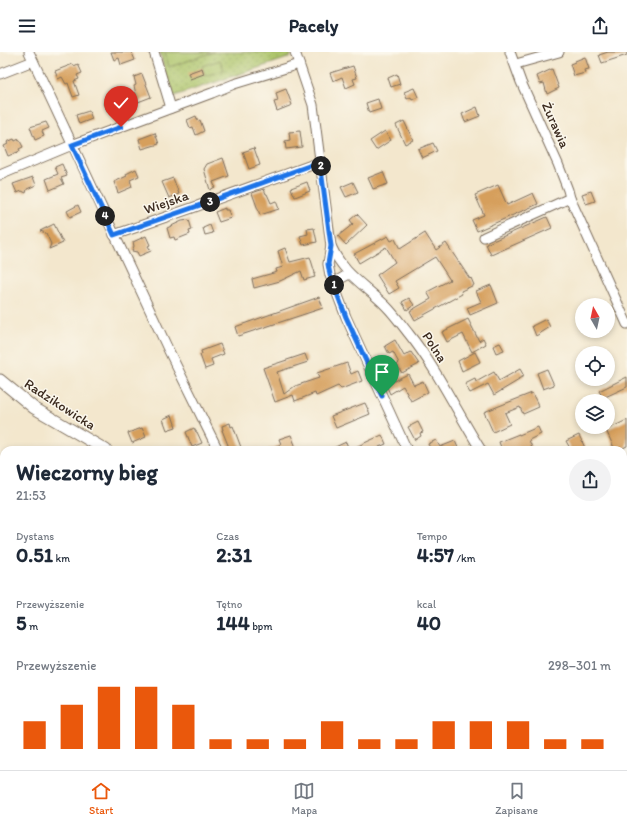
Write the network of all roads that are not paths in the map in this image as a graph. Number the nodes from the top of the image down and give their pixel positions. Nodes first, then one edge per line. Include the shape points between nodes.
1 (154, 52) edge
2 (295, 52) edge
3 (510, 52) edge
4 (559, 52) edge
5 (31, 56) edge
6 (299, 64) junction
7 (516, 64) junction
8 (0, 74) edge
9 (171, 108) junction
10 (72, 145) junction
11 (320, 162) junction
12 (0, 175) edge
13 (570, 198) junction
14 (114, 235) junction
15 (484, 237) dead end
16 (331, 246) junction
17 (349, 274) junction
18 (333, 283) junction
19 (627, 324) edge
20 (0, 380) edge
21 (99, 446) edge
22 (216, 446) edge
23 (405, 446) edge
24 (478, 446) edge

1 - 9 street
2 - 6 street
3 - 7 street, Żurawia
4 - 7 street
5 - 8 street
5 - 10 street
6 - 9 street via 234,84
6 - 11 street via 313,105
7 - 13 street, Żurawia via 521,82
9 - 10 street
10 - 12 street
10 - 14 street
11 - 14 street, Wiejska
11 - 16 street
13 - 15 street
13 - 19 street, Żurawia
14 - 22 street
16 - 17 street, Polna
16 - 18 street via 328,264
17 - 18 street
17 - 24 street, Polna via 386,306 410,336
18 - 23 street
20 - 21 street, Radzikowicka via 34,408

